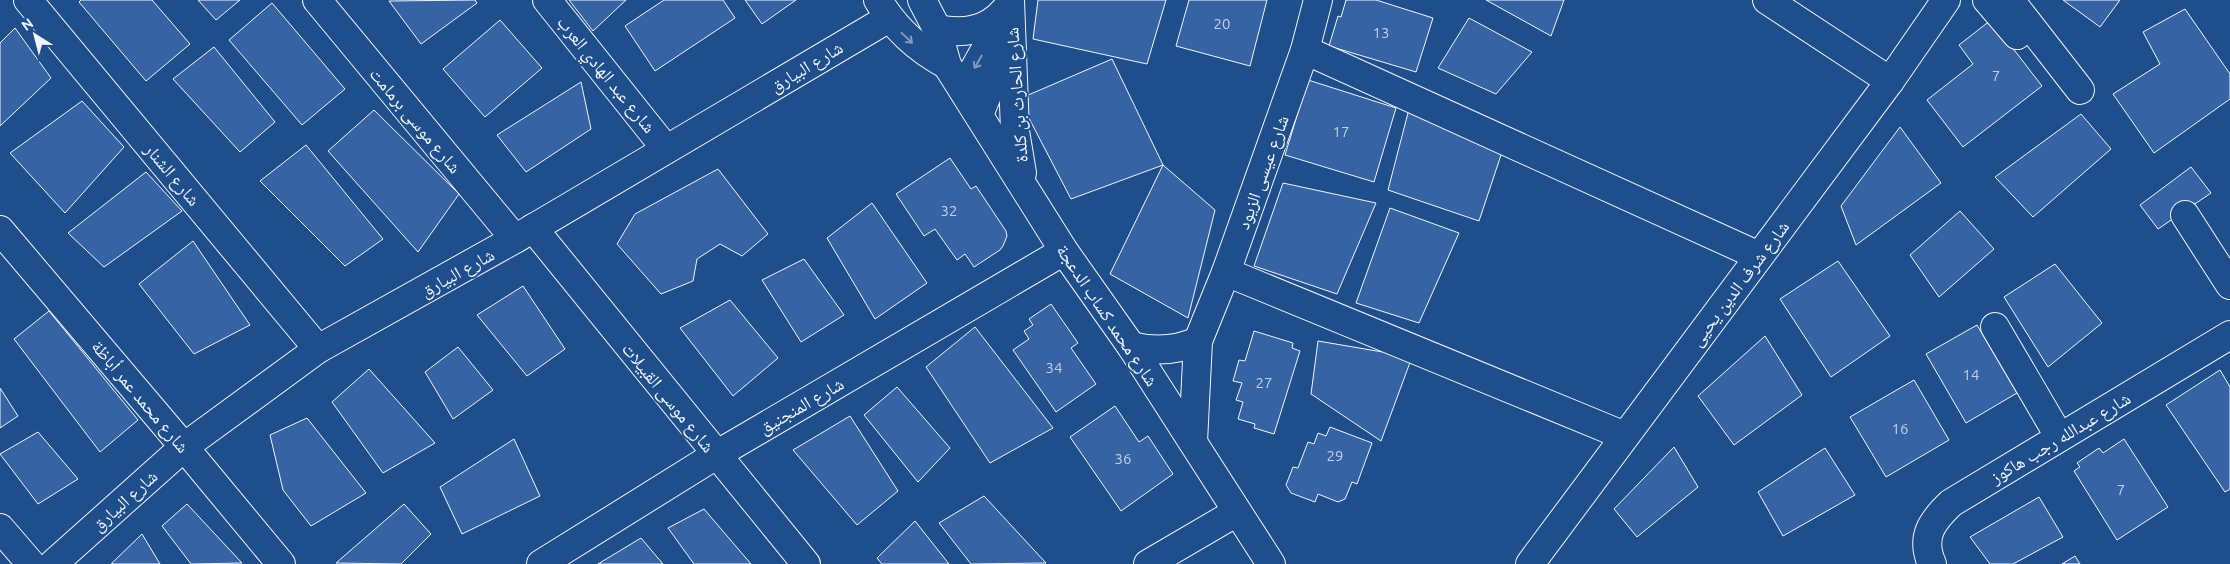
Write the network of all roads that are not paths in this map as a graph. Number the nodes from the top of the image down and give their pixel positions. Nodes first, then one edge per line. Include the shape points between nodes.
1 (28, 0) edge
2 (317, 0) edge
3 (547, 0) edge
4 (922, 0) edge
5 (1318, 0) edge
6 (1767, 0) edge
7 (1946, 0) edge
8 (1987, 0) edge
9 (2010, 0) edge
10 (1010, 2) edge
11 (883, 9) edge
12 (937, 29) junction
13 (1305, 50) junction
14 (947, 64) junction
15 (1890, 81) junction
16 (963, 88) junction
17 (979, 115) junction
18 (666, 149) junction
19 (1024, 185) junction
20 (2185, 215) dead end
21 (0, 230) edge
22 (524, 234) junction
23 (1064, 251) junction
24 (1759, 256) junction
25 (1226, 272) junction
26 (2230, 285) edge
27 (1995, 327) dead end
28 (2230, 335) edge
29 (1198, 341) junction
30 (1131, 346) junction
31 (318, 349) junction
32 (1625, 436) junction
33 (2059, 436) junction
34 (1193, 442) junction
35 (184, 447) junction
36 (716, 455) junction
37 (1238, 512) junction
38 (0, 528) edge
39 (32, 564) edge
40 (53, 564) edge
41 (281, 564) edge
42 (541, 564) edge
43 (806, 564) edge
44 (1148, 564) edge
45 (1271, 564) edge
46 (1530, 564) edge
47 (1932, 564) edge

1 - 31 street, شارع الشنار
2 - 22 street, شارع موسى برمامت
3 - 18 street, شارع عبد الهادي العرب
4 - 12 street, شارع محمد كساب الدعجة
5 - 13 street, شارع عيسى الزيود
6 - 15 street
7 - 15 street, شارع شرف الدين يحيى
8 - 9 street via 2069,86
10 - 12 street, شارع الحارث بن كلدة via 999,17 970,32
10 -> 16 street, شارع الحارث بن كلدة
10 - 17 street, شارع الحارث بن كلدة via 1003,52
10 - 19 street, شارع الحارث بن كلدة via 1015,131
11 -> 14 street, شارع محمد كساب الدعجة via 914,45
11 - 18 street, شارع البيارق
12 - 14 street, شارع محمد كساب الدعجة
13 - 24 street
13 - 25 street, شارع عيسى الزيود
14 - 16 street, شارع محمد كساب الدعجة
15 - 24 street, شارع شرف الدين يحيى
16 - 17 street, شارع محمد كساب الدعجة
17 - 19 street, شارع محمد كساب الدعجة
18 - 22 street, شارع البيارق
19 - 23 street, شارع محمد كساب الدعجة
20 - 26 street
21 - 35 street, شارع محمد عمر أباظة
22 - 31 street, شارع البيارق
22 - 36 street, شارع موسى القبيلات
23 - 30 street, شارع محمد كساب الدعجة
23 - 36 street, شارع المنجنيق
24 - 32 street, شارع شرف الدين يحيى
25 - 29 street, شارع عيسى الزيود
25 - 32 street
27 - 33 street
28 - 33 street, شارع عبدالله رجب هاكوز
29 - 30 street via 1156,351
29 - 34 street, شارع عيسى الزيود
30 - 34 street, شارع محمد كساب الدعجة
31 - 35 street, شارع البيارق
32 - 46 street, شارع شرف الدين يحيى
33 - 47 street, شارع عبدالله رجب هاكوز via 1951,502 1936,517 1929,531 1927,547
34 - 37 street, شارع محمد كساب الدعجة
35 - 40 street, شارع البيارق
35 - 41 street, شارع محمد عمر أباظة
36 - 42 street, شارع المنجنيق
36 - 43 street, شارع موسى القبيلات
37 - 44 street
37 - 45 street, شارع محمد كساب الدعجة
38 - 39 street

